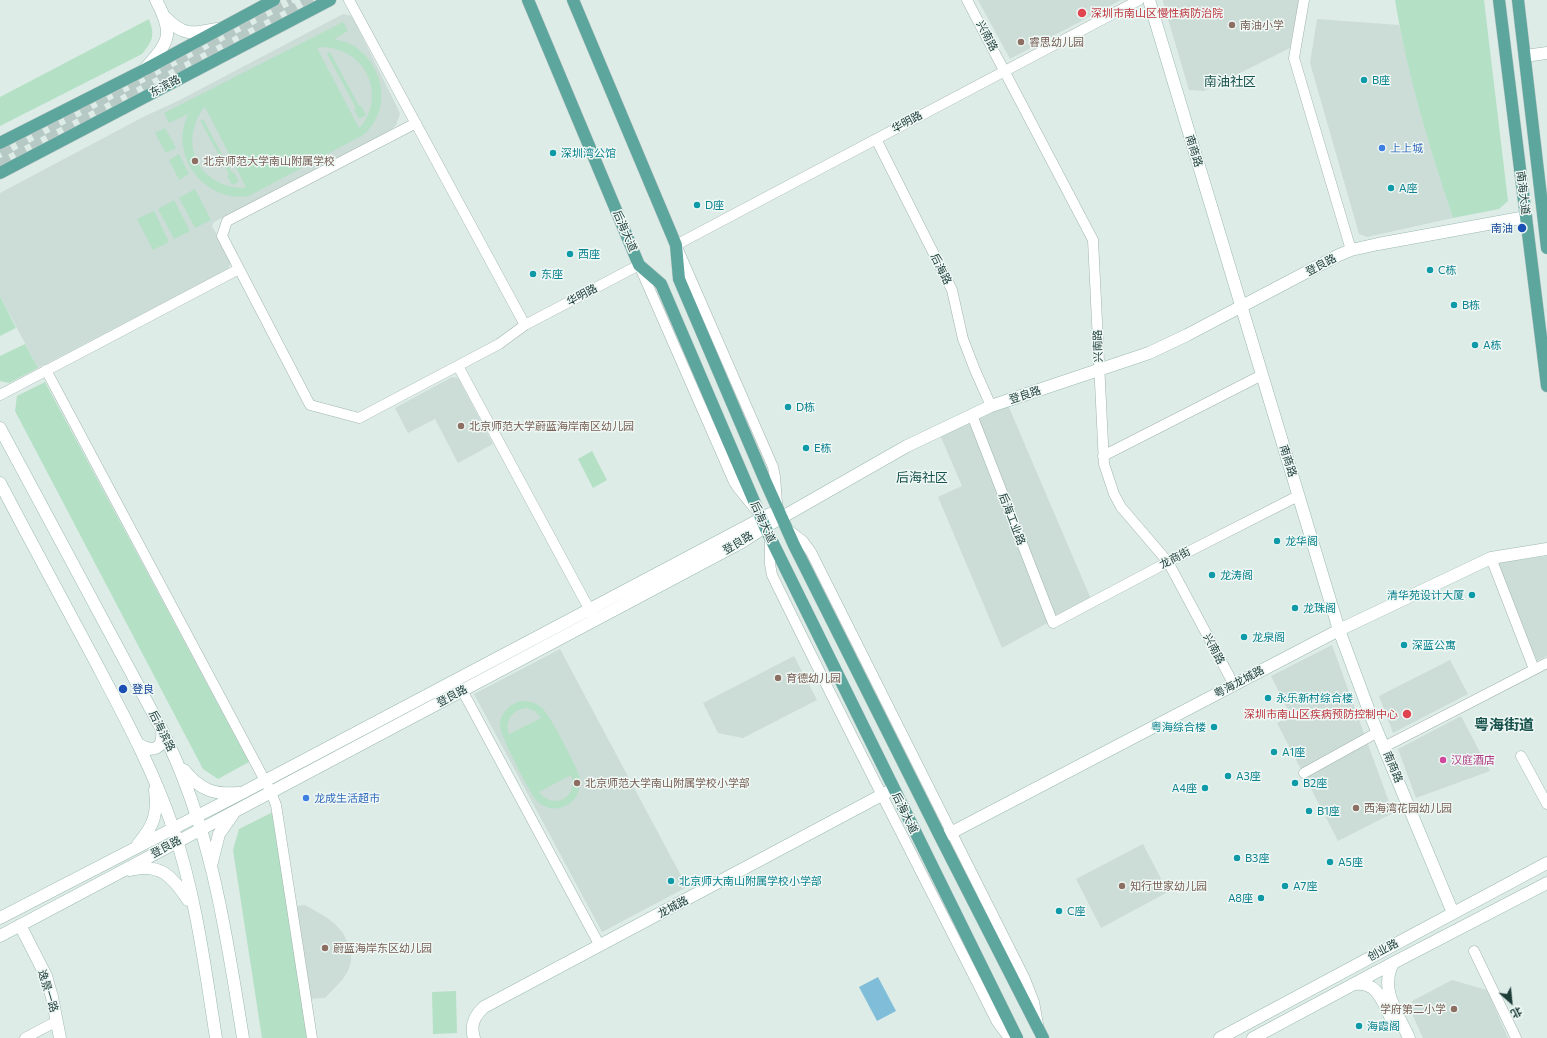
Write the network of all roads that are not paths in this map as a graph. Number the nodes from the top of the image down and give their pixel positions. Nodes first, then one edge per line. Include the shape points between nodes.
1 (156, 0) edge
2 (274, 0) edge
3 (330, 0) edge
4 (349, 0) edge
5 (528, 0) edge
6 (573, 0) edge
7 (967, 0) edge
8 (1139, 0) edge
9 (1149, 0) edge
10 (1304, 0) edge
11 (1499, 0) edge
12 (1518, 0) edge
13 (164, 16) junction
14 (224, 27) junction
15 (1547, 53) edge
16 (1525, 56) junction
17 (144, 70) junction
18 (1005, 71) junction
19 (416, 124) junction
20 (876, 139) junction
21 (0, 143) edge
22 (0, 173) edge
23 (1526, 217) junction
24 (1546, 228) edge
25 (676, 245) junction
26 (1547, 248) edge
27 (1351, 250) junction
28 (640, 264) junction
29 (239, 269) junction
30 (1241, 307) junction
31 (525, 325) junction
32 (458, 366) junction
33 (46, 370) junction
34 (1098, 370) junction
35 (1262, 375) junction
36 (1547, 386) edge
37 (0, 394) edge
38 (991, 406) junction
39 (972, 415) junction
40 (0, 428) edge
41 (1103, 456) junction
42 (0, 484) edge
43 (1298, 496) junction
44 (782, 518) junction
45 (764, 524) junction
46 (1547, 549) edge
47 (1491, 558) junction
48 (1168, 562) junction
49 (590, 609) junction
50 (595, 620) junction
51 (1053, 623) joint
52 (1339, 630) junction
53 (1547, 663) edge
54 (1534, 669) junction
55 (1234, 685) junction
56 (462, 690) junction
57 (162, 730) junction
58 (1378, 732) junction
59 (138, 744) junction
60 (333, 744) junction
61 (1384, 747) junction
62 (339, 756) junction
63 (1521, 756) dead end
64 (177, 760) junction
65 (1304, 773) dead end
66 (152, 775) junction
67 (268, 786) junction
68 (888, 792) junction
69 (242, 793) junction
70 (1547, 804) edge
71 (238, 809) junction
72 (197, 816) junction
73 (173, 828) junction
74 (201, 829) junction
75 (952, 833) junction
76 (941, 838) junction
77 (177, 841) junction
78 (133, 848) junction
79 (1547, 863) edge
80 (211, 866) junction
81 (118, 873) junction
82 (1547, 883) edge
83 (194, 908) junction
84 (1453, 913) junction
85 (0, 918) edge
86 (20, 925) junction
87 (0, 936) edge
88 (600, 946) junction
89 (1474, 951) dead end
90 (1393, 963) junction
91 (1355, 984) junction
92 (57, 1021) junction
93 (1042, 1036) edge
94 (25, 1038) edge
95 (60, 1038) edge
96 (216, 1038) edge
97 (243, 1038) edge
98 (312, 1038) edge
99 (474, 1038) edge
100 (1009, 1038) edge
101 (1017, 1038) edge
102 (1220, 1038) edge
103 (1253, 1038) edge
104 (1400, 1038) edge
105 (1409, 1038) edge
106 (1516, 1038) edge

1 - 13 street
2 - 14 main road
3 - 22 main road, 东滨路
4 - 19 street
5 - 28 main road, 后海大道
6 - 25 main road, 后海大道
7 - 18 street, 兴南路
8 - 18 street, 华明路
9 - 30 street, 南商路
10 - 27 street via 1294,58
11 - 23 main road, 南海大道
12 - 16 main road, 南海大道
13 - 14 street via 173,25 188,33
13 - 17 street via 168,28 167,38 161,50
14 - 17 main road
15 - 16 street
16 - 24 main road, 南海大道
17 - 21 main road
18 - 20 street, 华明路
18 - 34 street, 兴南路 via 1093,240
19 - 29 street, 华明路 via 227,221 222,236
19 - 31 street
20 - 25 street, 华明路
20 - 38 street, 后海路 via 952,290 963,339
23 - 27 street, 登良路
23 - 36 main road, 南海大道
24 - 26 main road, 南海大道
25 - 44 main road, 后海大道 via 679,279
27 - 30 street, 登良路
28 - 31 street, 华明路
28 - 45 main road, 后海大道 via 661,284
29 - 32 street, 华明路 via 310,406 359,418
29 - 33 street
30 - 34 street, 登良路 via 1149,353
30 - 35 street, 南商路
31 - 32 street, 华明路 via 498,344
32 - 49 street
33 - 37 street
33 - 67 street
34 - 38 street, 登良路
34 - 41 street, 兴南路
35 - 41 street
35 - 43 street, 南商路
38 - 39 street, 登良路
39 - 44 street, 登良路 via 907,446
39 - 51 street, 后海工业路
40 - 57 street, 后海滨路
41 - 48 street, 兴南路 via 1108,478 1121,507
42 - 59 street
43 - 48 street, 龙商街
43 - 52 street, 南商路
44 - 45 street, 登良路
44 - 75 street via 811,552
44 - 76 main road, 后海大道
45 - 49 street
45 - 50 street, 登良路 via 742,542
45 - 68 main road, 后海大道
46 - 47 street, 粤海龙城路
47 - 52 street, 粤海龙城路
47 - 54 street
48 - 51 street, 龙商街
48 - 55 street, 兴南路
49 - 50 street
49 - 60 street
50 - 56 street, 登良路
52 - 55 street, 粤海龙城路
52 - 58 street, 南商路
53 - 54 street
54 - 61 street
55 - 75 street, 粤海龙城路
56 - 62 street, 登良路
56 - 88 street
57 - 59 street via 163,738 157,747 145,748
57 - 64 street, 后海滨路
58 - 61 street, 南商路
58 - 65 street
59 - 66 street
60 - 62 street
60 - 67 street
61 - 84 street, 南商路
62 - 67 street, 登良路
63 - 70 street
64 - 69 street via 191,778 210,792
64 - 72 street, 后海滨路
66 - 73 street
66 - 78 street via 156,815 149,830
67 - 69 street
67 - 71 street, 登良路
67 - 98 street via 280,824
68 - 88 street, 龙城路
68 - 100 street via 997,1022
68 - 101 main road, 后海大道
69 - 72 street
71 - 74 street, 登良路
71 - 80 street via 219,834
72 - 73 street
72 - 74 street, 后海滨路
73 - 77 street
73 - 78 street
74 - 77 street, 登良路
74 - 80 street, 后海滨路
75 - 76 street, 粤海龙城路
75 - 93 street via 1025,979 1034,1002
76 - 93 main road, 后海大道
77 - 81 street, 登良路
77 - 83 street
78 - 85 street
79 - 84 street, 创业路
80 - 97 street, 后海滨路 via 230,954
81 - 83 street via 142,868 159,870 180,886
81 - 86 street, 登良路
82 - 90 street, 创业路
83 - 96 street
84 - 102 street, 创业路
86 - 87 street, 登良路
86 - 92 street, 逸景一路 via 46,976
88 - 99 street, 龙城路 via 484,1007 474,1019
89 - 106 street
90 - 91 street, 创业路
90 - 105 street via 1387,979 1388,993
91 - 103 street, 创业路
91 - 104 street via 1362,983 1374,988
92 - 94 street
92 - 95 street, 逸景一路

